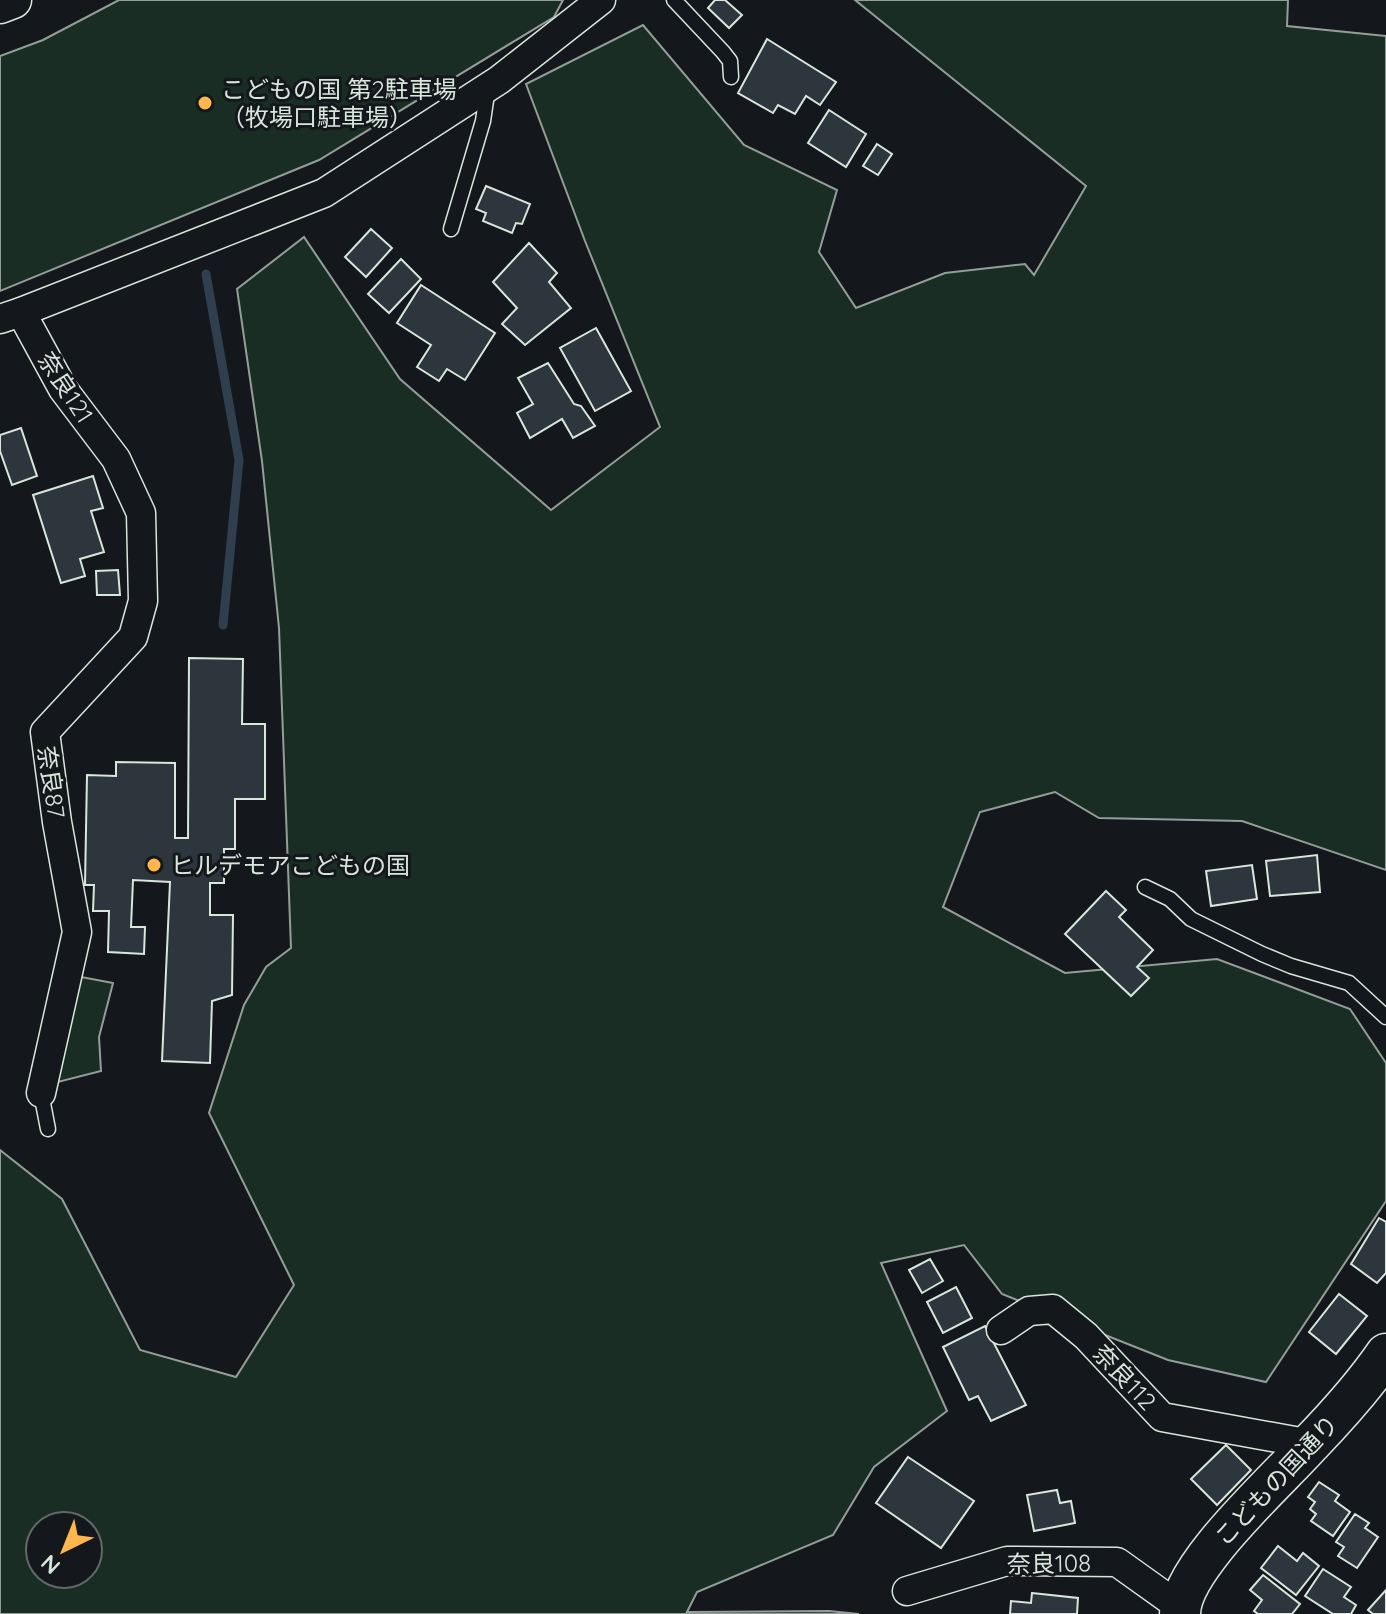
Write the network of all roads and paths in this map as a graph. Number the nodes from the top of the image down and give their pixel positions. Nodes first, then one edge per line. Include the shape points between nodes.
1 (13, 0) edge
2 (601, 0) edge
3 (674, 0) edge
4 (0, 5) edge
5 (731, 77) dead end
6 (488, 87) junction
7 (451, 229) dead end
8 (11, 316) edge
9 (116, 459) joint
10 (1145, 887) dead end
11 (1386, 1017) edge
12 (41, 1093) joint
13 (48, 1129) dead end
14 (1001, 1330) dead end
15 (1386, 1354) edge
16 (1311, 1444) junction
17 (907, 1591) dead end
18 (1180, 1611) edge

1 - 4 street
2 - 6 street
3 - 5 lane via 730,61
6 - 7 lane
6 - 8 street via 324,193
8 - 9 street, 奈良121
9 - 12 street, 奈良87 via 141,513 143,601 133,637 45,732 77,932
10 - 11 lane via 1170,899 1191,919 1262,954 1349,983
12 - 13 lane
14 - 16 street, 奈良112 via 1029,1311 1053,1309 1086,1336 1162,1417
15 - 16 main road, こどもの国通り
16 - 18 main road, こどもの国通り via 1211,1549 1191,1579
17 - 18 street, 奈良108 via 1007,1561 1117,1562

